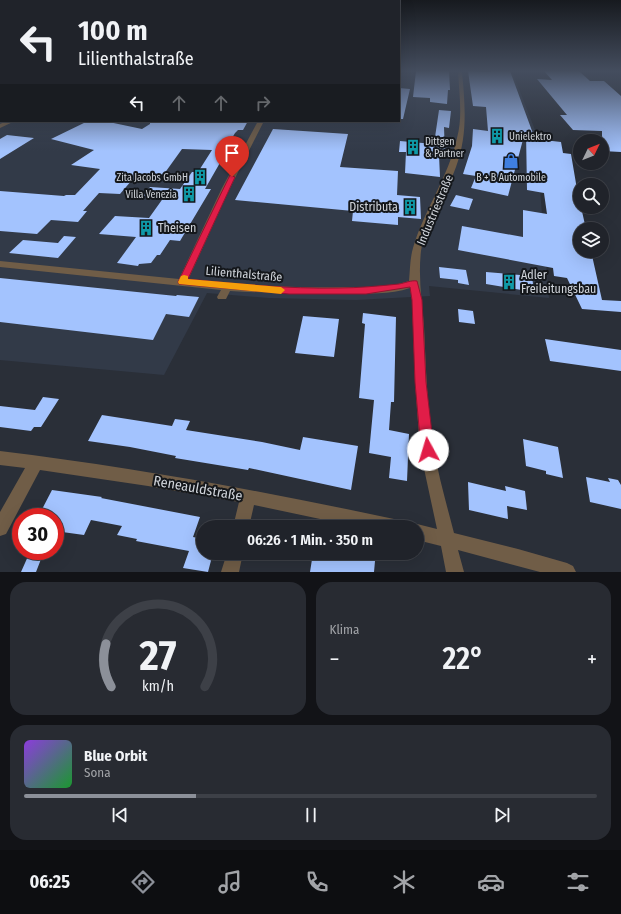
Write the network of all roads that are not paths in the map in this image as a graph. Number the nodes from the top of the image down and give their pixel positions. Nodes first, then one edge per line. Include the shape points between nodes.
1 (462, 98) edge
2 (10, 122) edge
3 (259, 122) edge
4 (0, 126) edge
5 (0, 264) edge
6 (182, 282) junction
7 (414, 283) junction
8 (227, 287) junction
9 (222, 296) dead end
10 (0, 458) edge
11 (36, 462) junction
12 (248, 497) junction
13 (243, 520) edge
14 (360, 520) edge
15 (0, 528) edge
16 (424, 534) edge
17 (446, 539) junction
18 (233, 560) edge
19 (230, 572) edge
20 (454, 572) edge
21 (567, 572) edge

1 - 7 street, Industriestraße via 461,136 453,166 421,237
2 - 4 street
3 - 6 street
5 - 6 street, Lilienthalstraße
6 - 8 street, Lilienthalstraße
7 - 8 street, Lilienthalstraße via 402,287 337,291
7 - 17 street, Industriestraße via 420,382 428,450
8 - 9 street
10 - 11 street, Reneauldstraße
11 - 12 street, Reneauldstraße via 116,473
11 - 15 street
12 - 13 street
12 - 14 street, Reneauldstraße
16 - 17 street
17 - 20 street, Industriestraße
17 - 21 street
18 - 19 street

